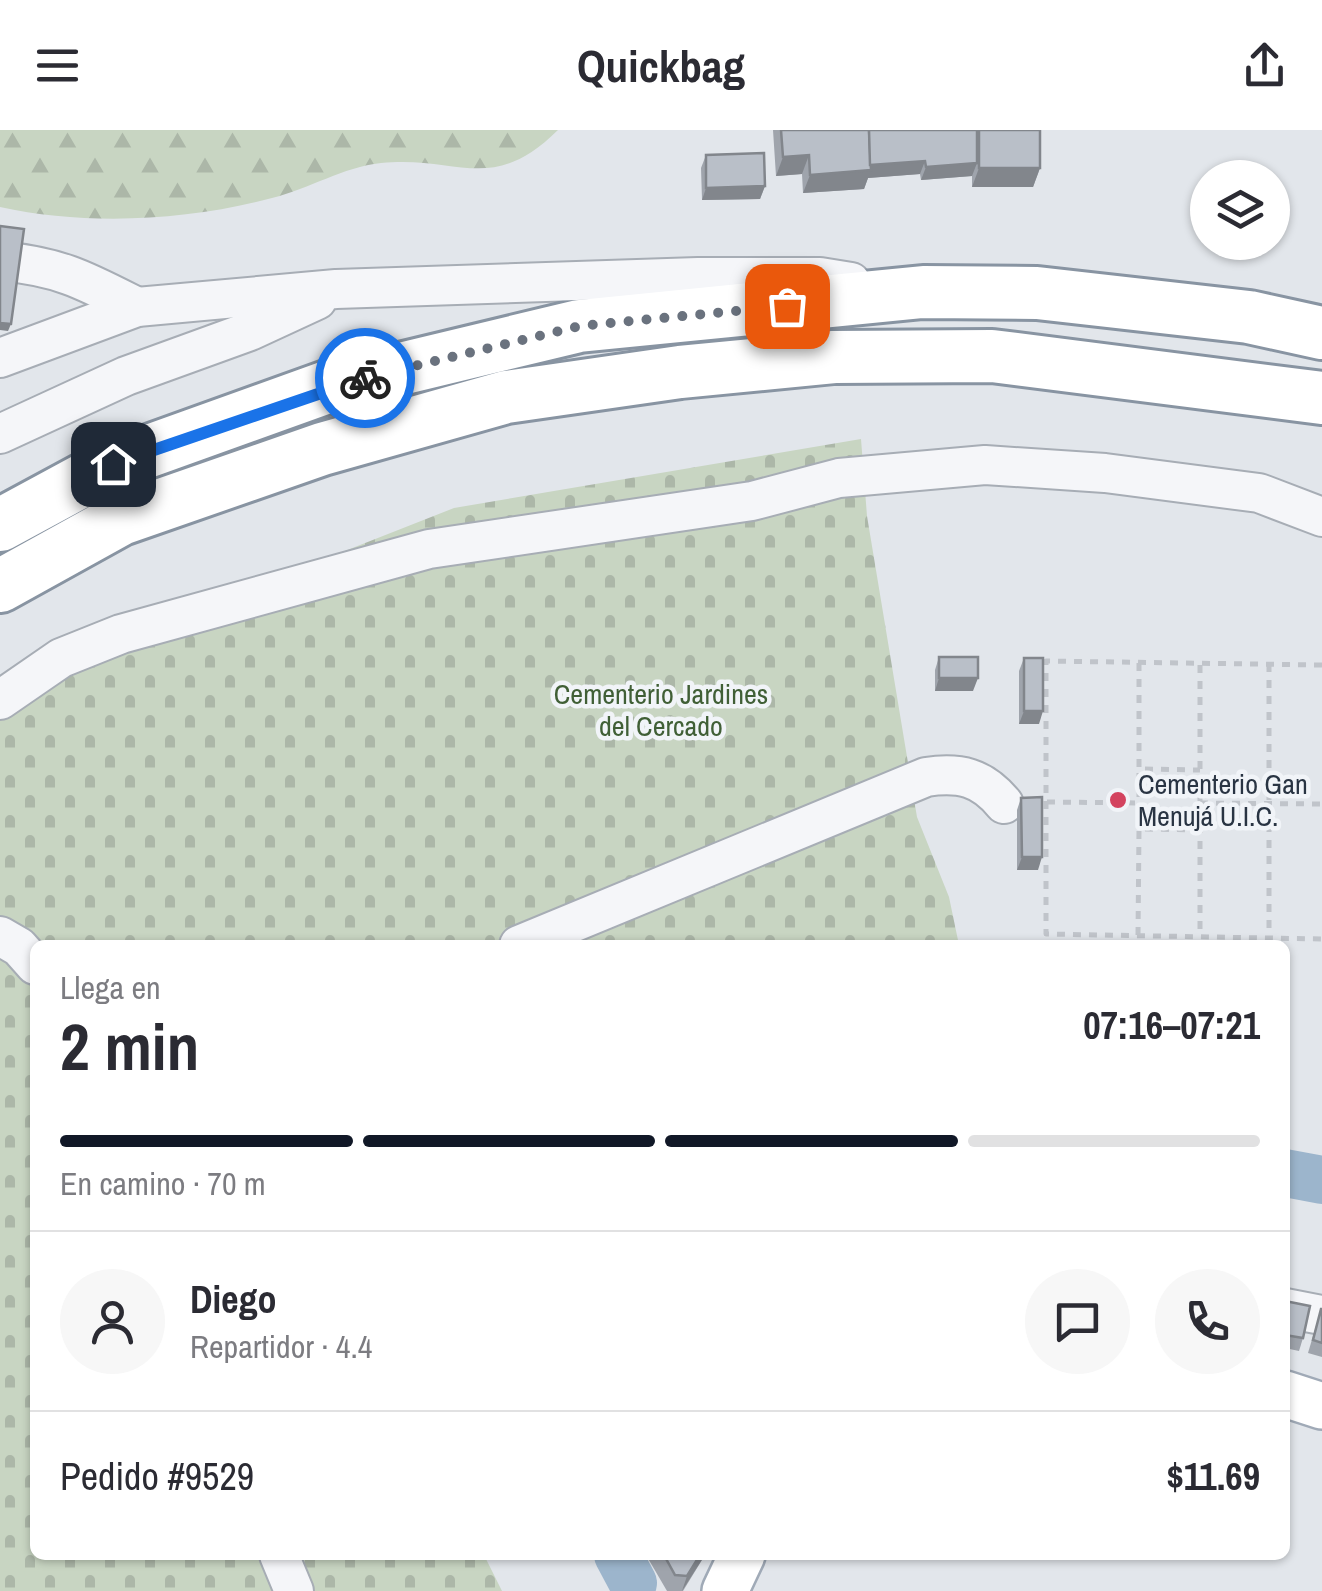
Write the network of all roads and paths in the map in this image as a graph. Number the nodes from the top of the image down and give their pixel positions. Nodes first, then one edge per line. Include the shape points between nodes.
1 (0, 261) edge
2 (336, 288) junction
3 (923, 292) junction
4 (137, 307) junction
5 (1322, 333) edge
6 (0, 358) edge
7 (1322, 398) edge
8 (0, 434) edge
9 (1322, 516) edge
10 (0, 525) edge
11 (0, 586) edge
12 (1140, 662) junction
13 (1200, 664) junction
14 (1269, 664) junction
15 (1322, 665) edge
16 (0, 700) edge
17 (1139, 769) junction
18 (1200, 770) junction
19 (1046, 802) junction
20 (1138, 803) junction
21 (1200, 803) junction
22 (1004, 804) joint
23 (1269, 804) junction
24 (1322, 804) edge
25 (1138, 830) junction
26 (1200, 830) junction
27 (0, 936) edge
28 (1138, 936) junction
29 (1200, 936) junction
30 (1269, 938) junction
31 (1322, 939) edge
32 (531, 940) edge
33 (30, 959) edge
34 (1290, 1309) edge
35 (1322, 1315) edge
36 (1290, 1396) edge
37 (1322, 1406) edge
38 (282, 1560) edge
39 (740, 1560) edge
40 (294, 1591) edge
41 (725, 1591) edge

1 - 4 street via 80,276
2 - 3 street via 820,278
2 - 4 street
2 - 8 street via 292,314 126,376
3 - 5 highway via 1107,300
3 - 10 highway via 580,326 330,386 113,464
4 - 6 street
7 - 11 highway via 992,356 834,357 680,372 506,397 322,449 121,519
9 - 16 street via 1259,493 1104,473 985,465 839,478 752,501 429,549 121,634 61,658
12 - 13 path
12 - 17 path
12 - 19 path via 1046,661
13 - 14 path
13 - 18 path
14 - 15 path
14 - 23 path
17 - 18 path
17 - 20 path
18 - 21 path
19 - 20 path
19 - 22 path
19 - 28 path via 1046,934
20 - 25 path
21 - 23 path
21 - 26 path
22 - 32 street via 971,777 926,777
23 - 24 path
23 - 30 path
25 - 26 path
25 - 28 path
26 - 29 path
27 - 33 street
28 - 29 path
29 - 30 path
30 - 31 path
34 - 35 street
36 - 37 main road
38 - 40 street
39 - 41 main road

